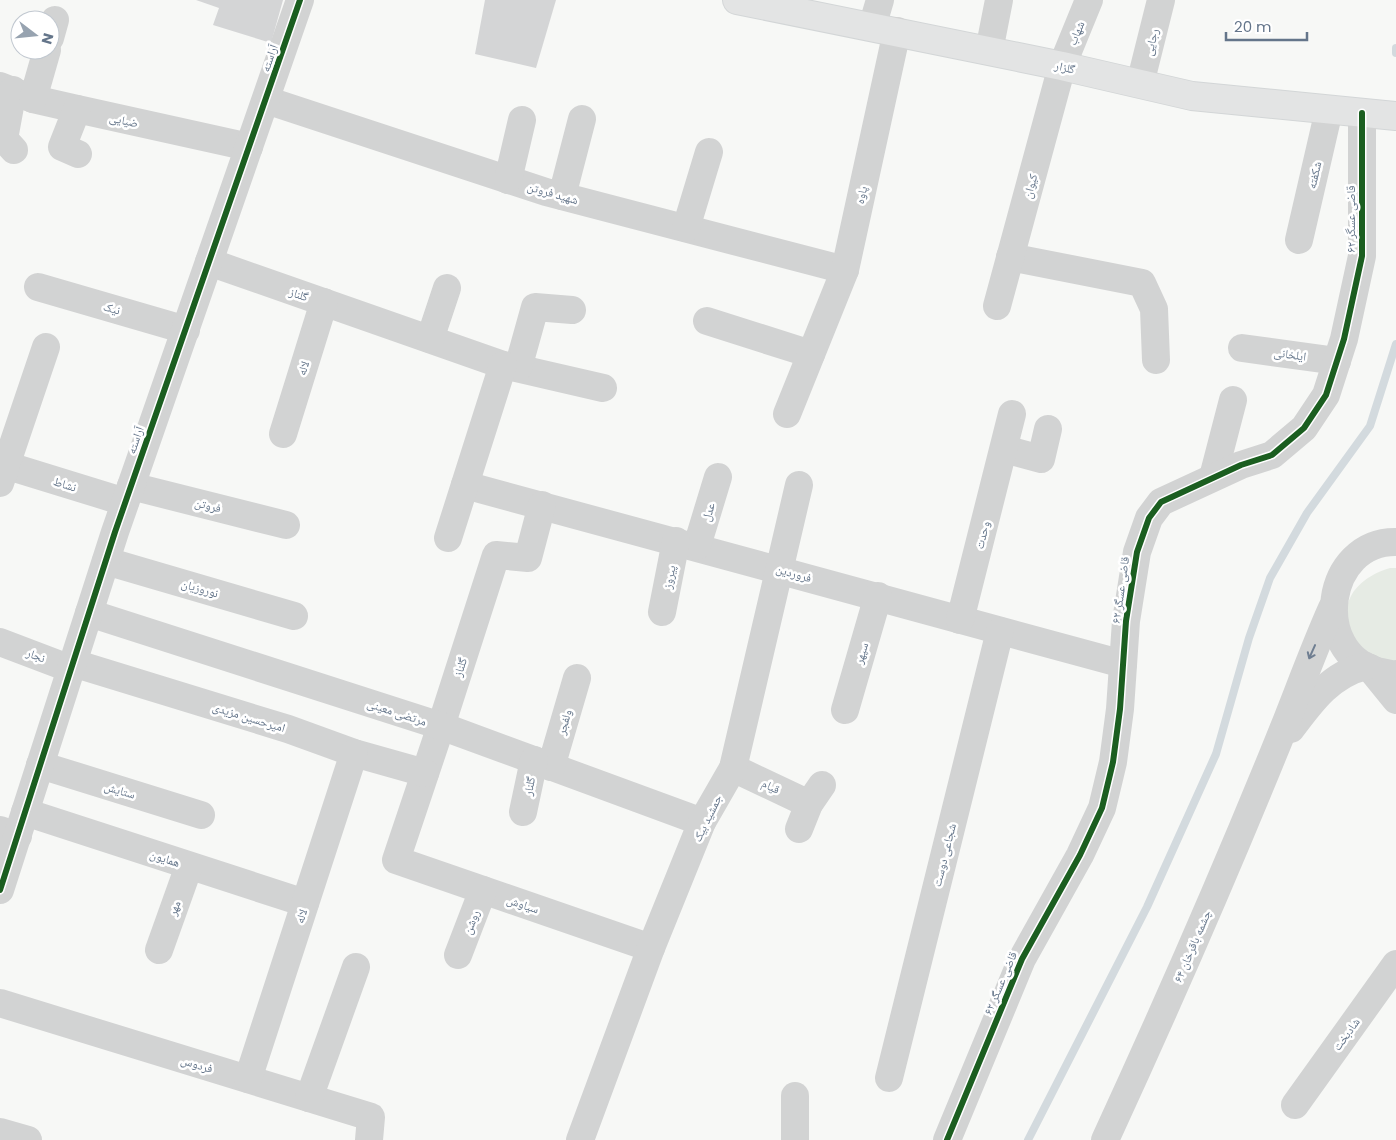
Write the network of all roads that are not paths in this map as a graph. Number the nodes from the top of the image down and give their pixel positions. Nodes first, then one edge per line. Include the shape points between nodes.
1 (300, 0) edge
2 (880, 0) edge
3 (1000, 0) edge
4 (1089, 0) edge
5 (1161, 0) edge
6 (745, 1) edge
7 (885, 29) junction
8 (989, 51) junction
9 (40, 60) edge
10 (1062, 66) junction
11 (1140, 84) junction
12 (16, 92) edge
13 (266, 100) junction
14 (77, 109) junction
15 (1329, 110) junction
16 (1362, 113) junction
17 (1396, 116) edge
18 (582, 119) dead end
19 (522, 120) dead end
20 (249, 147) junction
21 (14, 150) dead end
22 (709, 152) dead end
23 (78, 154) dead end
24 (508, 180) junction
25 (562, 196) junction
26 (686, 228) junction
27 (1299, 240) dead end
28 (1010, 257) junction
29 (209, 262) junction
30 (845, 270) junction
31 (38, 287) dead end
32 (447, 288) dead end
33 (324, 302) junction
34 (997, 306) dead end
35 (572, 310) dead end
36 (707, 321) dead end
37 (186, 330) junction
38 (430, 339) junction
39 (46, 346) dead end
40 (1242, 348) dead end
41 (811, 354) junction
42 (1156, 360) dead end
43 (1338, 361) junction
44 (511, 367) junction
45 (603, 388) dead end
46 (1233, 400) dead end
47 (787, 414) dead end
48 (1012, 414) dead end
49 (1048, 429) dead end
50 (282, 434) dead end
51 (1004, 449) junction
52 (2, 474) edge
53 (718, 477) dead end
54 (1213, 477) junction
55 (465, 485) junction
56 (799, 485) dead end
57 (128, 494) junction
58 (542, 505) junction
59 (286, 525) dead end
60 (448, 538) dead end
61 (1394, 541) edge
62 (687, 544) junction
63 (106, 561) junction
64 (779, 568) junction
65 (878, 596) junction
66 (1332, 608) junction
67 (662, 612) dead end
68 (89, 613) junction
69 (294, 616) dead end
70 (960, 620) junction
71 (1000, 631) junction
72 (0, 642) edge
73 (1123, 664) junction
74 (72, 666) junction
75 (1368, 667) junction
76 (1396, 674) edge
77 (577, 678) dead end
78 (1396, 700) edge
79 (845, 710) dead end
80 (441, 726) junction
81 (1275, 750) junction
82 (354, 753) junction
83 (543, 764) junction
84 (40, 766) junction
85 (733, 768) junction
86 (426, 773) junction
87 (523, 812) dead end
88 (201, 815) dead end
89 (702, 822) junction
90 (14, 826) edge
91 (799, 829) dead end
92 (396, 860) joint
93 (190, 866) junction
94 (0, 890) edge
95 (483, 890) junction
96 (305, 904) junction
97 (651, 948) junction
98 (159, 950) dead end
99 (458, 955) dead end
100 (1396, 964) edge
101 (356, 966) dead end
102 (0, 1003) edge
103 (889, 1078) dead end
104 (248, 1079) junction
105 (795, 1096) dead end
106 (309, 1098) junction
107 (1295, 1104) dead end
108 (0, 1132) edge
109 (28, 1140) edge
110 (369, 1140) edge
111 (580, 1140) edge
112 (795, 1140) edge
113 (947, 1140) edge
114 (1105, 1140) edge

1 - 13 street, آراسته
2 - 7 street, پاوه
3 - 8 street
4 - 10 street, شهاب
5 - 11 street, رجایی
6 - 7 main road, گلزار
7 - 8 main road, گلزار
7 - 30 street, پاوه
8 - 10 main road, گلزار
9 - 12 street
10 - 11 main road, گلزار
10 - 28 street, کیوان
11 - 15 main road, گلزار via 1192,96
12 - 14 street, ضیایی
12 - 21 street via 4,139
13 - 20 street, آراسته
13 - 24 street, شهید فروتن
14 - 20 street, ضیایی
14 - 23 street via 62,147
15 - 16 main road, گلزار
15 - 27 street, شکفته
16 - 17 main road, گلزار
16 - 43 street, قاضی عسگر ۶۲ via 1362,256
18 - 25 street
19 - 24 street
20 - 29 street, آراسته
22 - 26 street
24 - 25 street, شهید فروتن
25 - 26 street, شهید فروتن
26 - 30 street, شهید فروتن
28 - 34 street, کیوان
28 - 42 street via 1142,283 1154,309
29 - 33 street, گلناز
29 - 37 street, آراسته
30 - 41 street, پاوه
31 - 37 street, نیک
32 - 38 street
33 - 38 street, گلناز
33 - 50 street, لاله
35 - 44 street via 535,307
36 - 41 street
37 - 57 street, آراسته
38 - 44 street, گلناز
39 - 52 street, نشاط
40 - 43 street, ایلخانی
41 - 47 street, پاوه
43 - 54 street, قاضی عسگر ۶۲ via 1326,395 1304,428 1272,455
44 - 45 street, گلناز
44 - 55 street
46 - 54 street
48 - 51 street, وحدت
49 - 51 street via 1041,459
51 - 70 street, وحدت
52 - 57 street, نشاط
53 - 62 street, عدل
54 - 73 street, قاضی عسگر ۶۲ via 1161,502 1149,518 1137,552
55 - 58 street, فروردین
55 - 60 street
56 - 64 street, جمشید بیک
57 - 59 street, فروتن
57 - 63 street, آراسته
58 - 62 street, فروردین
58 - 80 street, گلناز via 528,558 496,555
61 - 66 street via 1372,547 1344,570 1336,587
62 - 64 street, فروردین
62 - 67 street, پیروز
63 - 68 street, آراسته
63 - 69 street, نوروزیان
64 - 65 street, فروردین
64 - 85 street, جمشید بیک
65 - 70 street, فروردین
65 - 79 street, سپهر
66 - 75 street via 1334,626 1341,642 1352,656
66 -> 81 street via 1309,658
68 - 74 street, آراسته
68 - 80 street, مرتضی معینی
70 - 71 street, فروردین
71 - 73 street, فروردین
71 - 103 street, شجاعی دوست
72 - 74 street, نجار
73 - 113 street, قاضی عسگر ۶۲ via 1113,762 1102,808 1080,855 1022,959
74 - 82 street, امیرحسین مزیدی via 288,729
74 - 84 street, آراسته
75 - 76 street
75 - 78 street
75 - 81 street via 1335,678 1309,705
77 - 83 street, ولفجر
80 - 83 street, مرتضی معینی
80 - 86 street, گلناز
81 - 114 street, چشمه باقرخان ۶۴ via 1162,1016
82 - 86 street, امیرحسین مزیدی
82 - 96 street, لاله
83 - 87 street, گلنار
83 - 89 street, مرتضی معینی
84 - 88 street, ستایش
84 - 90 street, آراسته
85 - 89 street, جمشید بیک
85 - 91 street, قیام via 816,795
86 - 92 street, گلناز
89 - 97 street, جمشید بیک
90 - 93 street, همایون
90 - 94 street, آراسته
92 - 95 street, سیاوش
93 - 96 street, همایون
93 - 98 street, مهر
95 - 97 street, سیاوش
95 - 99 street, روشن
96 - 104 street, لاله
97 - 111 street, جمشید بیک
100 - 107 street, شادبخت
101 - 106 street
102 - 104 street, فردوس
104 - 106 street, فردوس
105 - 112 street
106 - 110 street, فردوس via 371,1116
108 - 109 street

